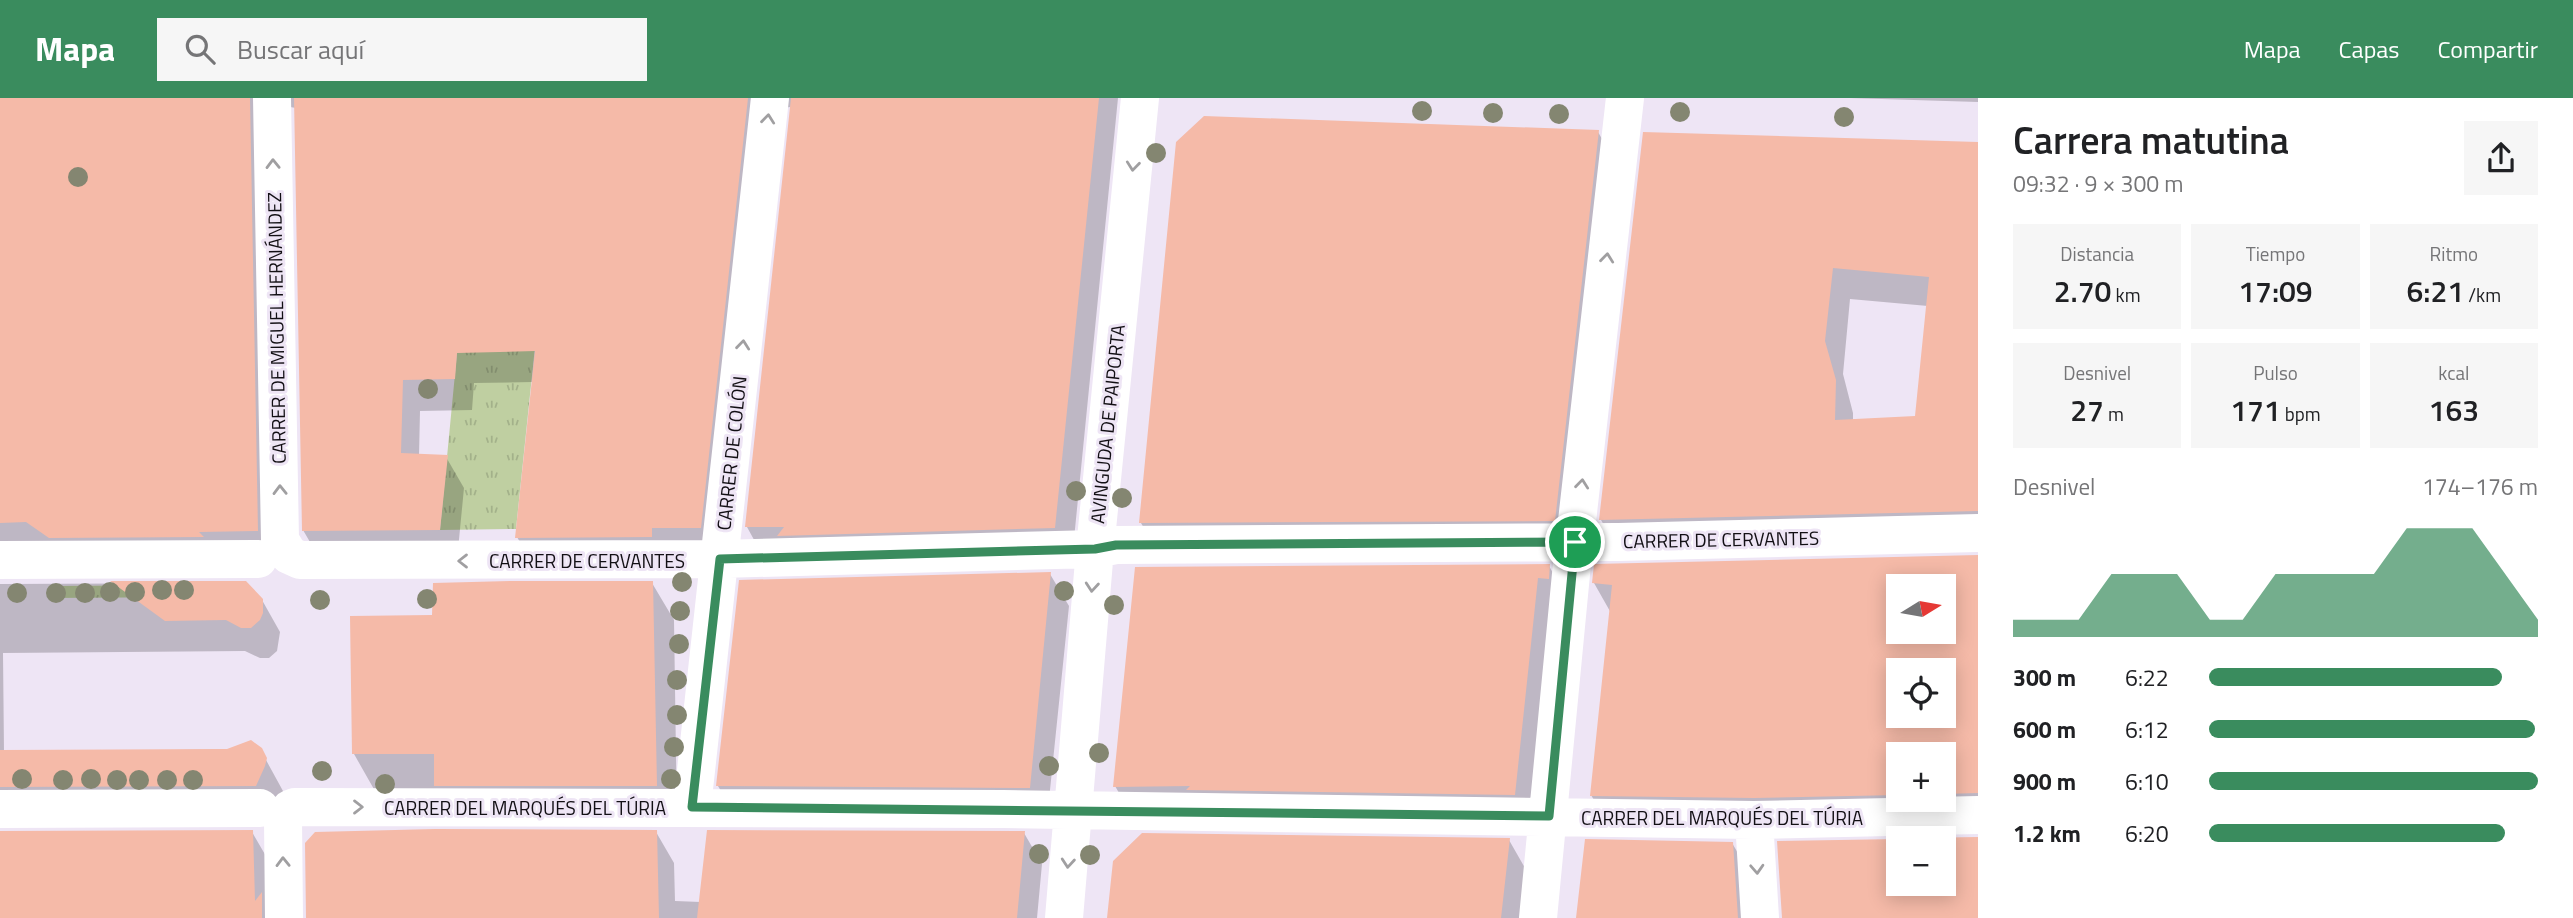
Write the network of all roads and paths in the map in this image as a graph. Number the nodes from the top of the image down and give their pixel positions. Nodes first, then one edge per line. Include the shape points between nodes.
1 (272, 98) edge
2 (770, 98) edge
3 (1140, 98) edge
4 (1625, 98) edge
5 (1978, 533) edge
6 (1575, 542) junction
7 (1095, 549) junction
8 (274, 557) junction
9 (720, 559) junction
10 (0, 560) edge
11 (692, 807) junction
12 (0, 809) edge
13 (275, 809) junction
14 (1072, 810) junction
15 (1978, 815) edge
16 (1549, 816) junction
17 (1754, 820) junction
18 (284, 918) edge
19 (1064, 918) edge
20 (1538, 918) edge
21 (1760, 918) edge

8 -> 1 street, CARRER DE MIGUEL HERNÁNDEZ via 281,540
9 -> 2 street, CARRER DE COLÓN
3 -> 7 street, AVINGUDA DE PAIPORTA
6 -> 4 street
5 - 6 street, CARRER DE CERVANTES
6 - 7 street, CARRER DE CERVANTES
6 - 16 street
7 - 9 street, CARRER DE CERVANTES
7 -> 14 street, AVINGUDA DE PAIPORTA
9 -> 8 street, CARRER DE CERVANTES via 314,562
8 - 10 street, CARRER DE CERVANTES
9 - 11 street, CARRER DE COLÓN
13 -> 11 street, CARRER DEL MARQUÉS DEL TÚRIA
11 - 14 street, CARRER DEL MARQUÉS DEL TÚRIA
12 - 13 street, CARRER DEL MARQUÉS DEL TÚRIA
18 -> 13 street via 283,819
14 - 16 street, CARRER DEL MARQUÉS DEL TÚRIA
14 -> 19 street, AVINGUDA DE PAIPORTA
15 - 17 street, CARRER DEL MARQUÉS DEL TÚRIA
16 - 17 street, CARRER DEL MARQUÉS DEL TÚRIA
16 - 20 street
17 -> 21 street

